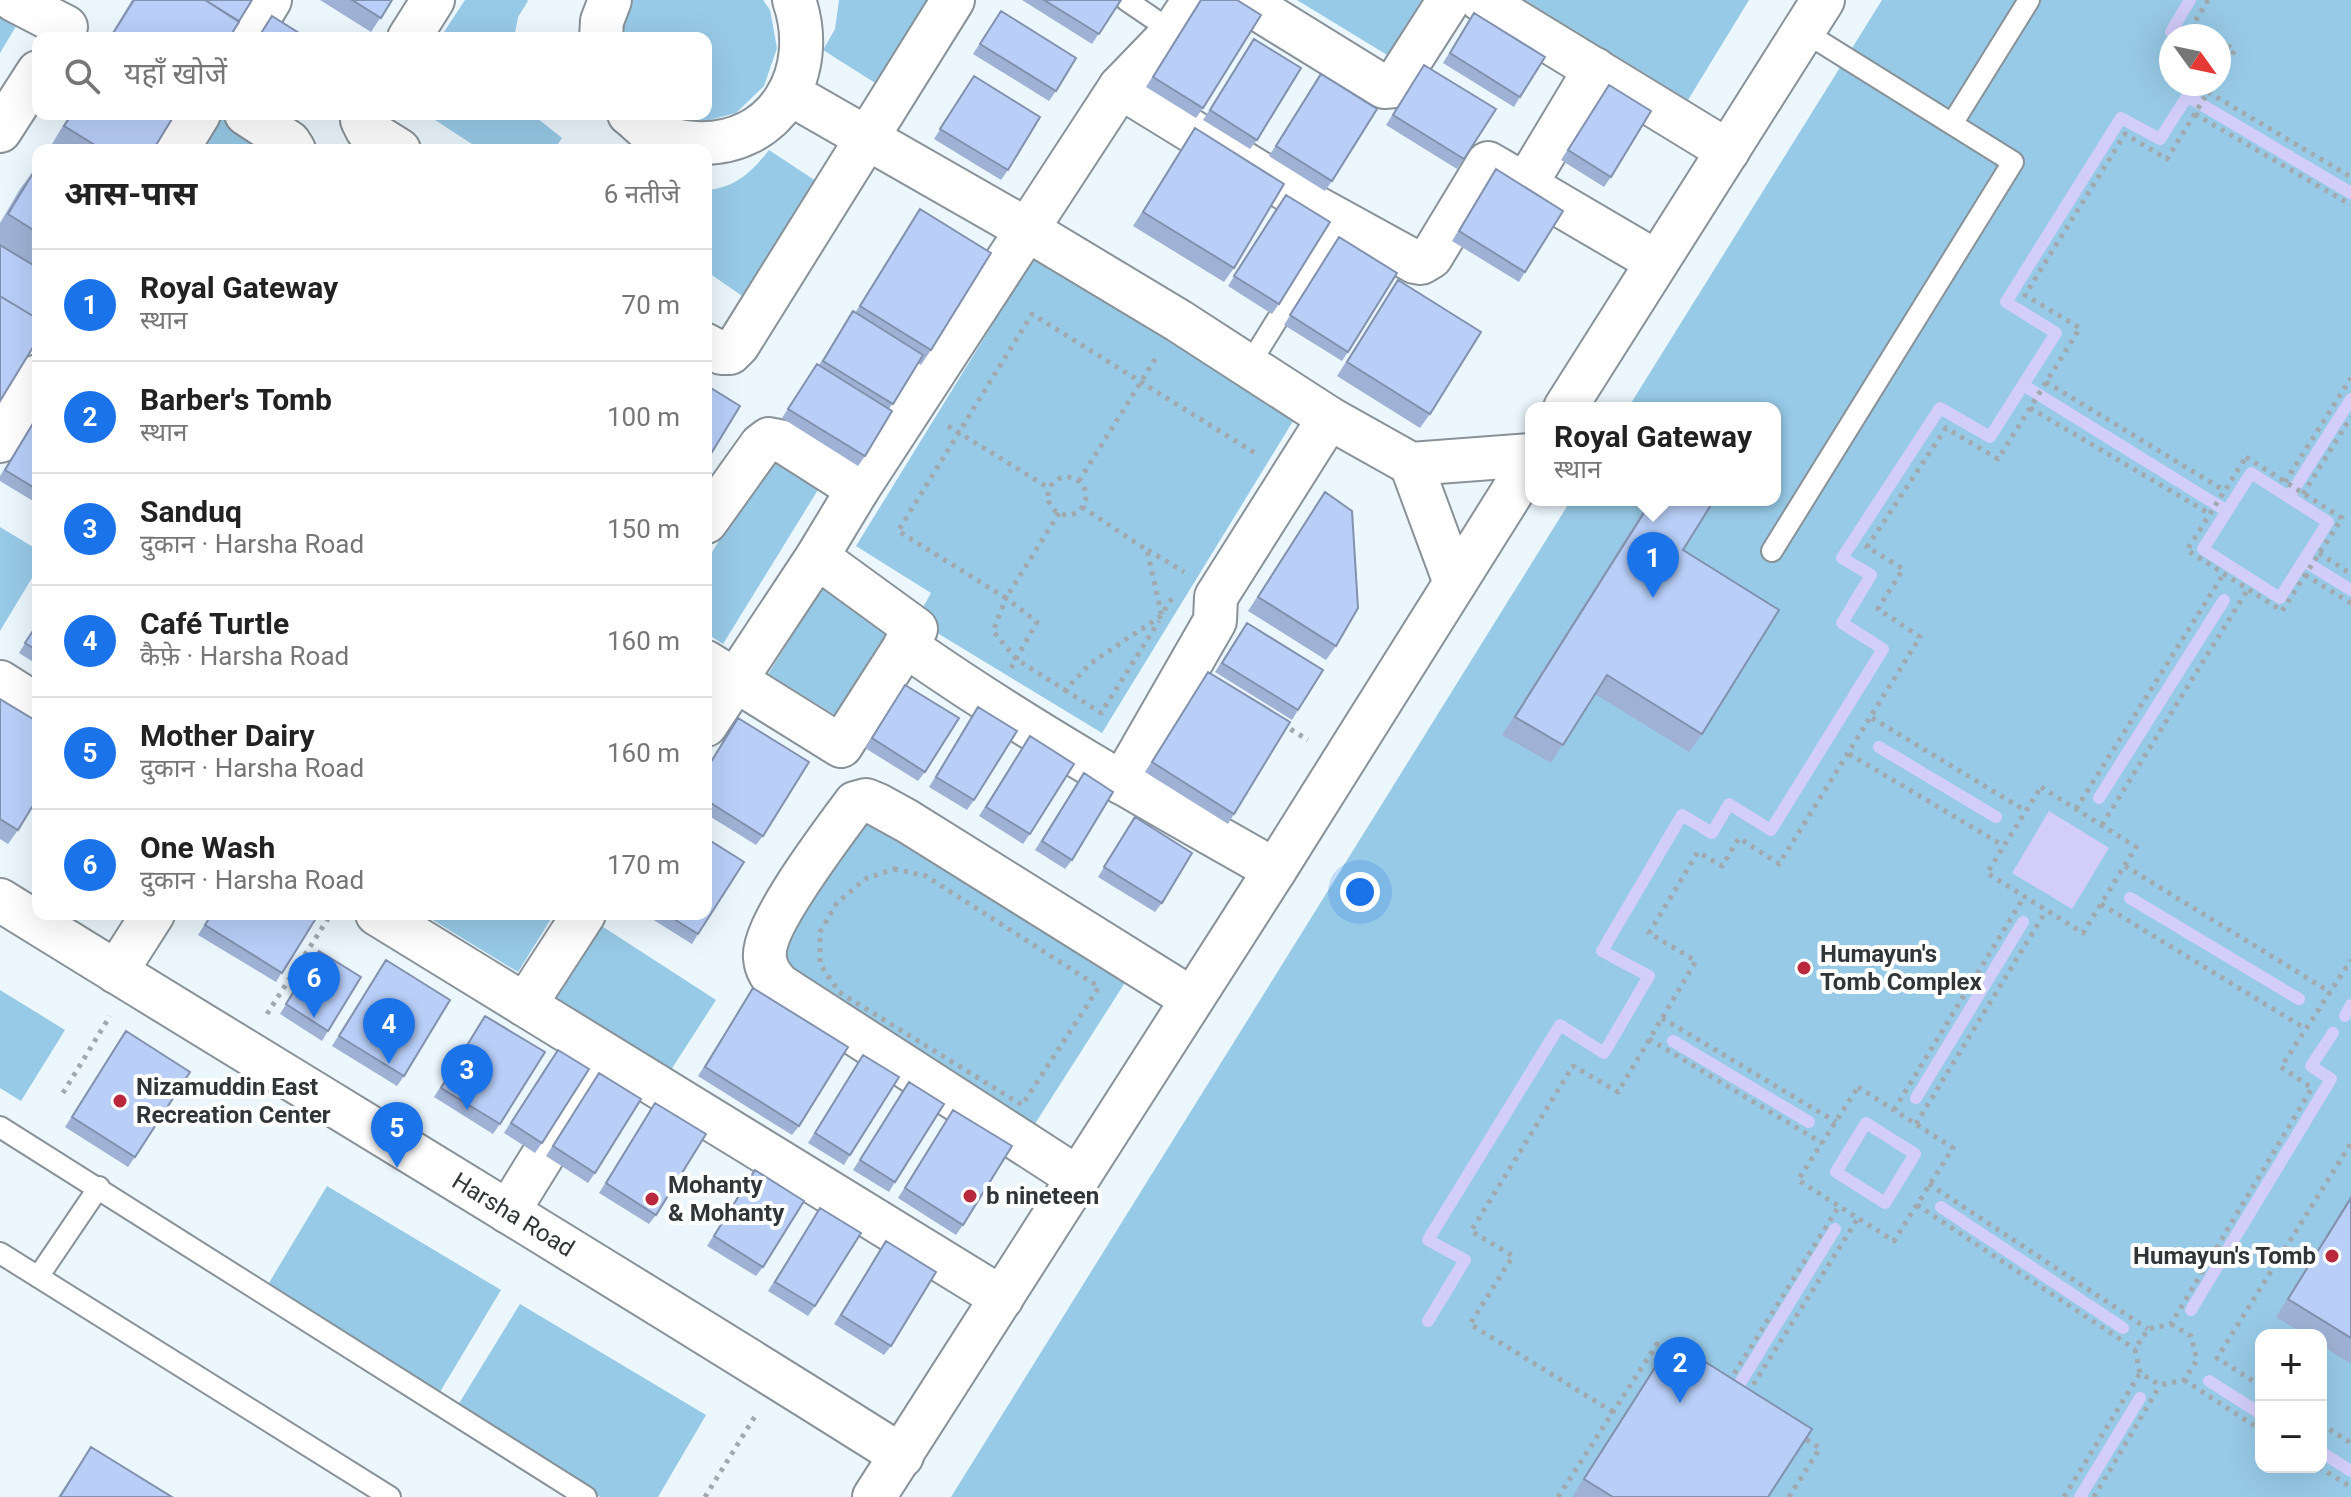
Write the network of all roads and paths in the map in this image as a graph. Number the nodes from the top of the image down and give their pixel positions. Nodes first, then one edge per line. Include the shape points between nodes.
1 (14, 0) edge
2 (270, 0) edge
3 (433, 0) edge
4 (610, 0) edge
5 (794, 0) edge
6 (953, 0) edge
7 (1126, 0) edge
8 (1243, 0) edge
9 (1449, 0) edge
10 (1481, 0) edge
11 (2029, 0) edge
12 (2208, 0) edge
13 (1184, 16) edge
14 (1813, 16) edge
15 (70, 22) edge
16 (2194, 24) edge
17 (251, 32) edge
18 (413, 32) edge
19 (601, 32) edge
20 (1595, 69) junction
21 (32, 81) edge
22 (1120, 87) junction
23 (790, 94) junction
24 (2206, 96) edge
25 (2215, 96) edge
26 (2195, 114) junction
27 (195, 120) edge
28 (255, 120) edge
29 (362, 120) edge
30 (1952, 124) junction
31 (0, 131) edge
32 (638, 131) edge
33 (867, 137) junction
34 (181, 144) edge
35 (290, 144) edge
36 (389, 144) edge
37 (1728, 151) junction
38 (2351, 177) edge
39 (1526, 184) junction
40 (2351, 205) edge
41 (1339, 220) junction
42 (1026, 229) junction
43 (1657, 262) junction
44 (1179, 321) junction
45 (712, 348) edge
46 (1249, 365) junction
47 (2351, 378) edge
48 (1140, 382) junction
49 (2046, 382) junction
50 (32, 386) edge
51 (1569, 402) edge
52 (913, 404) junction
53 (2030, 408) junction
54 (2351, 417) edge
55 (1329, 418) junction
56 (959, 433) junction
57 (0, 441) edge
58 (1525, 455) edge
59 (1411, 464) junction
60 (1250, 468) dead end
61 (1525, 472) edge
62 (1079, 481) junction
63 (2285, 482) junction
64 (1049, 488) junction
65 (858, 489) junction
66 (2225, 491) junction
67 (2303, 494) junction
68 (1059, 513) junction
69 (712, 514) edge
70 (2210, 514) junction
71 (1147, 550) dead end
72 (1772, 551) dead end
73 (2319, 553) junction
74 (817, 557) junction
75 (2224, 573) junction
76 (2351, 574) edge
77 (2305, 575) junction
78 (1455, 583) junction
79 (1180, 585) dead end
80 (2248, 589) junction
81 (1174, 595) dead end
82 (1006, 598) junction
83 (2351, 603) edge
84 (1161, 616) junction
85 (905, 645) junction
86 (1016, 659) junction
87 (721, 670) edge
88 (0, 682) edge
89 (1065, 690) junction
90 (32, 702) edge
91 (712, 703) edge
92 (1872, 718) junction
93 (841, 746) junction
94 (1849, 754) junction
95 (1122, 783) junction
96 (855, 803) junction
97 (2076, 809) junction
98 (2026, 811) junction
99 (2102, 825) junction
100 (2004, 846) junction
101 (2125, 866) junction
102 (1275, 870) junction
103 (2024, 897) junction
104 (0, 900) edge
105 (2101, 904) junction
106 (2046, 911) junction
107 (150, 920) edge
108 (327, 920) edge
109 (387, 920) edge
110 (580, 920) edge
111 (2351, 960) edge
112 (123, 977) junction
113 (2330, 992) junction
114 (1192, 999) junction
115 (525, 1005) junction
116 (877, 1017) joint
117 (1662, 1018) junction
118 (2306, 1029) junction
119 (1649, 1039) junction
120 (243, 1052) junction
121 (605, 1055) junction
122 (63, 1093) dead end
123 (1894, 1110) junction
124 (1836, 1122) junction
125 (1916, 1124) junction
126 (0, 1127) edge
127 (1822, 1143) junction
128 (2351, 1143) edge
129 (1078, 1178) junction
130 (1929, 1184) junction
131 (99, 1187) junction
132 (1917, 1205) junction
133 (1839, 1206) junction
134 (508, 1212) junction
135 (1858, 1218) junction
136 (0, 1253) edge
137 (38, 1277) junction
138 (1002, 1298) junction
139 (2171, 1324) junction
140 (2148, 1329) junction
141 (2135, 1349) junction
142 (1680, 1358) edge
143 (2140, 1373) junction
144 (2184, 1380) junction
145 (2255, 1382) edge
146 (2160, 1385) junction
147 (1726, 1388) edge
148 (1744, 1400) edge
149 (757, 1412) dead end
150 (1613, 1412) junction
151 (2255, 1426) edge
152 (2327, 1428) edge
153 (1795, 1432) edge
154 (2351, 1443) edge
155 (902, 1456) junction
156 (2327, 1472) edge
157 (2351, 1487) edge
158 (390, 1497) edge
159 (586, 1497) edge
160 (705, 1497) edge
161 (874, 1497) edge
162 (1558, 1497) edge
163 (1789, 1497) edge
164 (2064, 1497) edge
165 (2094, 1497) edge

1 - 15 street
2 - 17 street
3 - 18 street
4 - 19 street
5 - 23 street via 803,32 801,64
6 - 33 street
7 - 13 lane
8 - 9 street via 1390,88
10 - 20 street
11 - 30 lane
12 - 16 path
13 - 22 street
14 - 30 lane
14 - 37 street
20 - 37 street
20 - 39 street
21 - 31 street
22 - 41 street
22 - 42 street
23 - 32 street via 770,119 743,136 711,144
23 - 33 street
24 - 26 path
25 - 38 path
26 - 40 path
26 - 49 path via 2167,159 2125,134 2025,295 2080,328
27 - 34 street
28 - 35 street
29 - 36 street via 367,130
30 - 72 lane via 2013,162
33 - 42 street
33 - 45 street via 738,345 730,353
37 - 43 street
39 - 41 street via 1488,163 1431,257 1421,263
39 - 43 street
41 - 46 lane
42 - 44 street
42 - 52 street
43 - 51 street
44 - 46 street
44 - 48 path
46 - 55 street
47 - 63 path
48 - 56 path via 1032,314
48 - 60 path via 1258,455
48 - 62 path
49 - 53 path
49 - 66 path
50 - 57 street
52 - 56 path
52 - 65 street
53 - 70 path
53 - 92 path via 1998,459 1946,428 1867,547 1903,569 1878,609 1920,637
54 - 67 path
55 - 59 street
55 - 95 street via 1216,597 1215,621
56 - 64 path
56 - 82 path via 898,531
58 - 59 street
59 - 78 street
61 - 78 street
62 - 64 path via 1062,477
62 - 68 path via 1085,489 1082,507 1075,513
63 - 66 path via 2246,457
63 - 67 path
64 - 68 path via 1049,503
65 - 69 street via 784,442 769,439
65 - 74 street
66 - 70 path
67 - 73 path via 2342,518
68 - 82 path
70 - 75 path via 2187,550
71 - 79 path via 1187,574
73 - 76 path
73 - 77 path
74 - 85 street via 916,629
74 - 87 street
75 - 80 path
75 - 97 path
77 - 80 path via 2282,611
77 - 83 path
78 - 102 street
80 - 99 path
81 - 84 path
82 - 86 path via 993,631
82 - 86 path via 1037,622
84 - 89 path via 1091,663
84 - 89 path via 1101,713
85 - 93 street
85 - 95 street
86 - 89 path
87 - 91 street
87 - 93 street
88 - 90 street
92 - 94 path
92 - 98 path
93 - 96 street via 857,763
94 - 100 path
94 - 117 path via 1779,864 1739,838 1722,866 1698,852 1649,933 1696,961
95 - 102 street
96 - 114 street via 866,800 897,816
96 - 129 street via 767,938 764,956 769,972 779,985
97 - 98 path via 2041,787
97 - 99 path
98 - 100 path
99 - 101 path via 2136,847
100 - 103 path via 1987,873
101 - 105 path
101 - 113 path
102 - 114 street
103 - 106 path
103 - 123 path
104 - 112 street, Harsha Road
105 - 106 path via 2083,933
105 - 118 path
106 - 125 path
107 - 112 street
108 - 120 path
109 - 115 street
110 - 115 street
111 - 113 path
112 - 120 street, Harsha Road
112 - 122 path
113 - 118 path
114 - 129 street
115 - 121 street
116 - 116 path via 1022,1105 1099,987 926,876 894,869 865,879 837,903 820,932 820,964 839,992
117 - 119 path
117 - 124 path
118 - 139 path via 2281,1067 2312,1088
119 - 127 path
119 - 150 path via 1618,1092 1573,1066 1471,1231 1513,1256 1470,1324
120 - 134 street, Harsha Road
121 - 134 street
121 - 138 street
123 - 124 path via 1858,1087
123 - 125 path
124 - 127 path
125 - 130 path via 1953,1148
126 - 131 lane
127 - 133 path via 1798,1180
128 - 145 path via 2217,1358
129 - 138 street
130 - 132 path
130 - 140 path
131 - 137 lane
131 - 159 lane
132 - 135 path via 1894,1241
132 - 141 path
133 - 135 path
133 - 147 path
134 - 155 street, Harsha Road
135 - 148 path
136 - 137 lane
137 - 158 lane
138 - 155 street
139 - 140 path
139 - 144 path via 2191,1336 2197,1360
140 - 141 path
141 - 143 path
142 - 150 path via 1657,1344
143 - 146 path
143 - 164 path
144 - 146 path
144 - 151 path
146 - 165 path
149 - 160 path
150 - 162 path
152 - 154 path
153 - 163 path via 1820,1448
155 - 161 street
156 - 157 path

